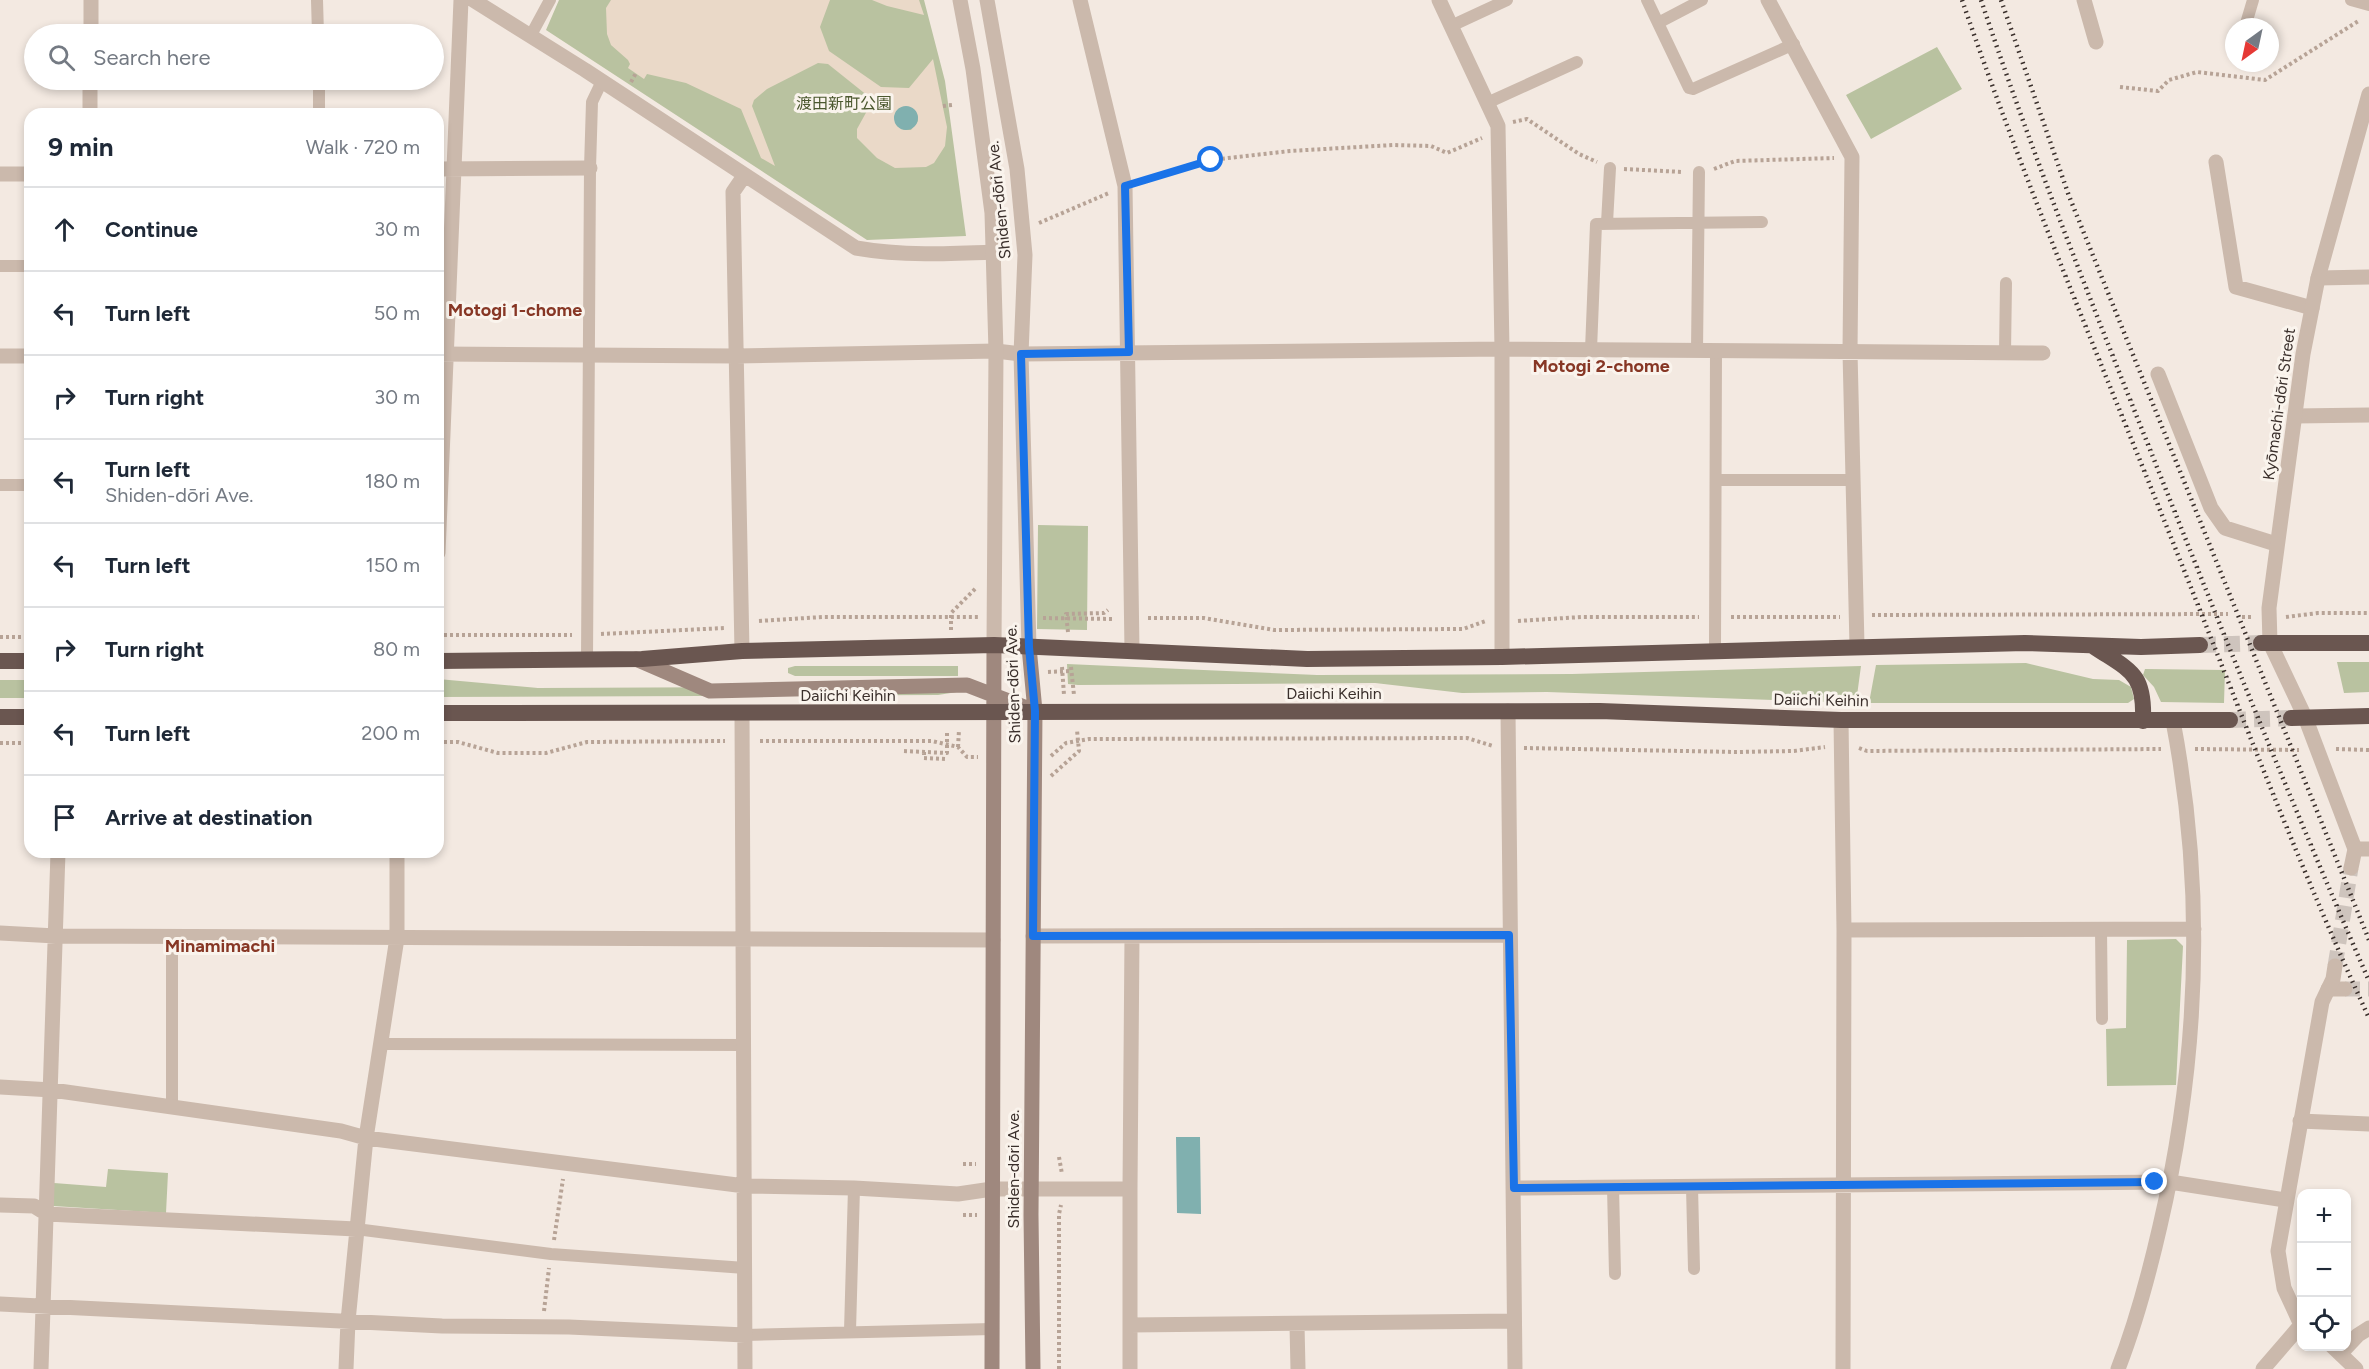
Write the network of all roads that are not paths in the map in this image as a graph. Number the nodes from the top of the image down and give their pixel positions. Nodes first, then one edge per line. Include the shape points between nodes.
1 (91, 0) edge
2 (317, 0) edge
3 (461, 0) edge
4 (473, 0) edge
5 (550, 0) edge
6 (960, 0) edge
7 (987, 0) edge
8 (1080, 0) edge
9 (1438, 0) edge
10 (1507, 0) edge
11 (1647, 0) edge
12 (1702, 0) edge
13 (1768, 0) edge
14 (2084, 0) edge
15 (2253, 0) edge
16 (2351, 0) edge
17 (2367, 11) edge
18 (2247, 18) edge
19 (1658, 23) junction
20 (91, 24) edge
21 (318, 24) edge
22 (1451, 26) junction
23 (531, 35) junction
24 (2096, 42) dead end
25 (1794, 44) junction
26 (1577, 62) dead end
27 (602, 81) junction
28 (90, 90) edge
29 (318, 90) edge
30 (2369, 94) edge
31 (1487, 103) junction
32 (90, 108) edge
33 (319, 108) edge
34 (2216, 162) dead end
35 (590, 168) junction
36 (1610, 168) road end
37 (444, 169) edge
38 (455, 169) junction
39 (1700, 172) road end
40 (0, 174) edge
41 (24, 174) edge
42 (744, 176) junction
43 (1762, 222) dead end
44 (1699, 223) junction
45 (1607, 224) junction
46 (994, 252) junction
47 (0, 266) edge
48 (24, 266) edge
49 (2369, 277) edge
50 (2318, 278) junction
51 (2006, 283) dead end
52 (2312, 308) junction
53 (444, 326) edge
54 (1502, 349) junction
55 (1592, 350) junction
56 (996, 351) junction
57 (1697, 351) junction
58 (1716, 351) junction
59 (1129, 352) junction
60 (1850, 352) junction
61 (2005, 353) junction
62 (2043, 353) dead end
63 (444, 354) edge
64 (588, 354) junction
65 (1021, 354) junction
66 (0, 356) edge
67 (24, 356) edge
68 (736, 356) junction
69 (2158, 374) dead end
70 (2369, 415) edge
71 (2295, 416) junction
72 (1716, 480) junction
73 (1853, 480) junction
74 (24, 484) edge
75 (0, 485) edge
76 (2277, 544) junction
77 (2265, 643) junction
78 (2369, 643) edge
79 (994, 645) junction
80 (2092, 645) junction
81 (2200, 645) tunnel mouth
82 (1857, 646) junction
83 (1029, 647) junction
84 (1715, 649) junction
85 (1132, 650) junction
86 (742, 651) junction
87 (1502, 657) junction
88 (636, 659) junction
89 (587, 660) junction
90 (0, 661) edge
91 (24, 661) edge
92 (444, 661) edge
93 (993, 704) junction
94 (1035, 711) junction
95 (1508, 711) junction
96 (444, 713) edge
97 (742, 713) junction
98 (2369, 716) edge
99 (0, 717) edge
100 (24, 717) edge
101 (2298, 717) junction
102 (1840, 720) junction
103 (2230, 720) tunnel mouth
104 (2143, 721) junction
105 (2173, 722) junction
106 (2362, 849) edge
107 (58, 858) edge
108 (397, 858) edge
109 (2351, 868) tunnel mouth
110 (2101, 929) junction
111 (2194, 929) junction
112 (1844, 930) junction
113 (0, 933) edge
114 (1509, 935) junction
115 (56, 936) junction
116 (1033, 936) junction
117 (1132, 936) junction
118 (172, 937) junction
119 (397, 938) junction
120 (744, 939) junction
121 (993, 940) junction
122 (2335, 966) tunnel mouth
123 (2328, 989) junction
124 (2345, 989) tunnel mouth
125 (2102, 1020) dead end
126 (382, 1044) junction
127 (744, 1045) junction
128 (0, 1076) edge
129 (0, 1086) edge
130 (52, 1090) junction
131 (172, 1108) junction
132 (2300, 1121) junction
133 (2369, 1124) edge
134 (366, 1138) junction
135 (2170, 1182) junction
136 (745, 1186) junction
137 (1842, 1186) junction
138 (1612, 1187) junction
139 (1692, 1187) junction
140 (854, 1188) junction
141 (1514, 1188) junction
142 (1031, 1189) junction
143 (1130, 1189) junction
144 (992, 1190) junction
145 (2285, 1200) junction
146 (0, 1205) edge
147 (47, 1214) junction
148 (356, 1229) junction
149 (745, 1268) junction
150 (1694, 1269) dead end
151 (1615, 1274) dead end
152 (0, 1304) edge
153 (44, 1307) junction
154 (2297, 1319) edge
155 (348, 1321) junction
156 (1514, 1322) junction
157 (1130, 1325) junction
158 (1298, 1325) junction
159 (2369, 1328) edge
160 (992, 1329) junction
161 (850, 1330) junction
162 (2297, 1331) edge
163 (746, 1335) junction
164 (2351, 1340) edge
165 (2337, 1351) edge
166 (41, 1369) edge
167 (346, 1369) edge
168 (745, 1369) edge
169 (992, 1369) edge
170 (1033, 1369) edge
171 (1130, 1369) edge
172 (1298, 1369) edge
173 (1515, 1369) edge
174 (1843, 1369) edge
175 (2118, 1369) edge
176 (2263, 1369) edge
177 (2356, 1369) edge

1 - 20 street
2 - 21 lane
3 - 38 street
4 - 23 street
5 - 23 lane
6 - 46 street, Shiden-dōri Ave. via 986,158
7 - 65 street, Shiden-dōri Ave. via 1017,169 1024,255
8 - 59 street via 1125,186
9 - 22 street
10 - 22 lane
11 - 19 lane
12 - 19 lane
13 - 25 street
14 - 24 street
15 - 18 lane
16 - 17 lane
19 - 25 lane via 1689,88 1693,89
22 - 31 street
23 - 27 street
25 - 60 street via 1852,157
26 - 31 lane
27 - 35 lane via 592,102
27 - 42 street
28 - 32 street
29 - 33 lane
30 - 50 street, Kyōmachi-dōri Street
31 - 54 street via 1498,126
34 - 52 street via 2236,287
35 - 38 street
35 - 64 lane
36 - 45 lane
37 - 38 street
38 - 53 street
39 - 44 lane
40 - 41 street
42 - 46 street via 856,248 939,254
42 - 68 street via 733,192
43 - 44 lane
44 - 45 lane
44 - 57 lane
45 - 55 lane via 1596,224
46 - 56 street, Shiden-dōri Ave.
47 - 48 lane
49 - 50 street
50 - 52 street, Kyōmachi-dōri Street
51 - 61 lane
52 - 71 street, Kyōmachi-dōri Street
54 - 55 street
54 - 59 street
54 - 87 street
55 - 57 street
56 - 65 street
56 - 68 street
56 - 79 street, Shiden-dōri Ave.
57 - 58 street
58 - 60 street
58 - 72 lane
59 - 65 street
59 - 85 street
60 - 61 street
60 - 73 street
61 - 62 street
63 - 64 street
64 - 68 street
64 - 89 lane
65 - 83 street, Shiden-dōri Ave.
66 - 67 street
68 - 86 street
69 - 76 street via 2211,508 2225,528
70 - 71 street
71 - 76 street, Kyōmachi-dōri Street
72 - 73 lane
72 - 84 lane
73 - 82 street
74 - 75 lane
76 - 77 street, Kyōmachi-dōri Street
77 - 78 highway
77 - 101 street, Kyōmachi-dōri Street
79 - 83 highway
79 - 86 highway
79 - 93 main road, Shiden-dōri Ave.
80 - 81 highway
80 - 82 highway
80 - 104 highway via 2135,674 2144,695
82 - 84 highway
83 - 85 highway
83 - 94 main road, Shiden-dōri Ave.
84 - 87 highway
85 - 87 highway via 1307,658
86 - 88 highway
88 - 89 highway
88 - 93 main road via 710,691 967,685
89 - 92 highway
90 - 91 highway
93 - 94 highway, Daiichi Keihin
93 - 97 highway, Daiichi Keihin
93 - 121 main road, Shiden-dōri Ave.
94 - 95 highway, Daiichi Keihin
94 - 116 main road, Shiden-dōri Ave.
95 - 102 highway, Daiichi Keihin
95 - 114 street
96 - 97 highway, Daiichi Keihin
97 - 120 street
98 - 101 highway
99 - 100 highway
101 - 106 street, Kyōmachi-dōri Street
102 - 104 highway, Daiichi Keihin
102 - 112 street
103 - 105 highway, Daiichi Keihin
104 - 105 highway, Daiichi Keihin
105 - 111 street via 2186,810
106 - 109 street
107 - 115 street
108 - 119 street
110 - 111 street
110 - 112 street
110 - 125 lane
111 - 135 street via 2187,1078
112 - 137 street
113 - 115 street
114 - 117 street
114 - 141 street
115 - 118 street
115 - 130 street
116 - 117 street
116 - 142 main road, Shiden-dōri Ave.
117 - 143 street
118 - 119 street
118 - 131 lane
119 - 120 street
119 - 126 street
120 - 121 street
120 - 127 street
121 - 144 main road, Shiden-dōri Ave.
122 - 123 street
123 - 124 street
123 - 132 street via 2322,1002
126 - 127 lane
126 - 134 street
127 - 136 street via 750,1091
128 - 129 lane
129 - 130 street
130 - 131 street
130 - 147 street
131 - 134 street via 341,1131
132 - 133 street
132 - 145 street
134 - 136 street
134 - 148 street
135 - 137 street
135 - 145 street
135 - 175 street via 2152,1258
136 - 140 street
136 - 149 street
137 - 139 street
137 - 174 street
138 - 139 street
138 - 141 street
138 - 151 lane
139 - 150 lane
140 - 144 street via 958,1194
140 - 161 lane
141 - 156 street
142 - 143 street
142 - 144 street
142 - 170 main road, Shiden-dōri Ave.
143 - 157 street
144 - 160 main road, Shiden-dōri Ave.
145 - 154 street via 2278,1251 2290,1306
146 - 147 street via 34,1206
147 - 148 street
147 - 153 street
148 - 149 lane via 551,1254
148 - 155 street
149 - 163 street
152 - 153 street
153 - 155 street
153 - 166 street
155 - 163 street
155 - 167 street
156 - 158 street
156 - 173 street
157 - 158 street
157 - 171 street
158 - 172 street
159 - 164 street
160 - 161 lane
160 - 169 main road, Shiden-dōri Ave.
161 - 163 lane
162 - 176 street
163 - 168 street
165 - 177 street

